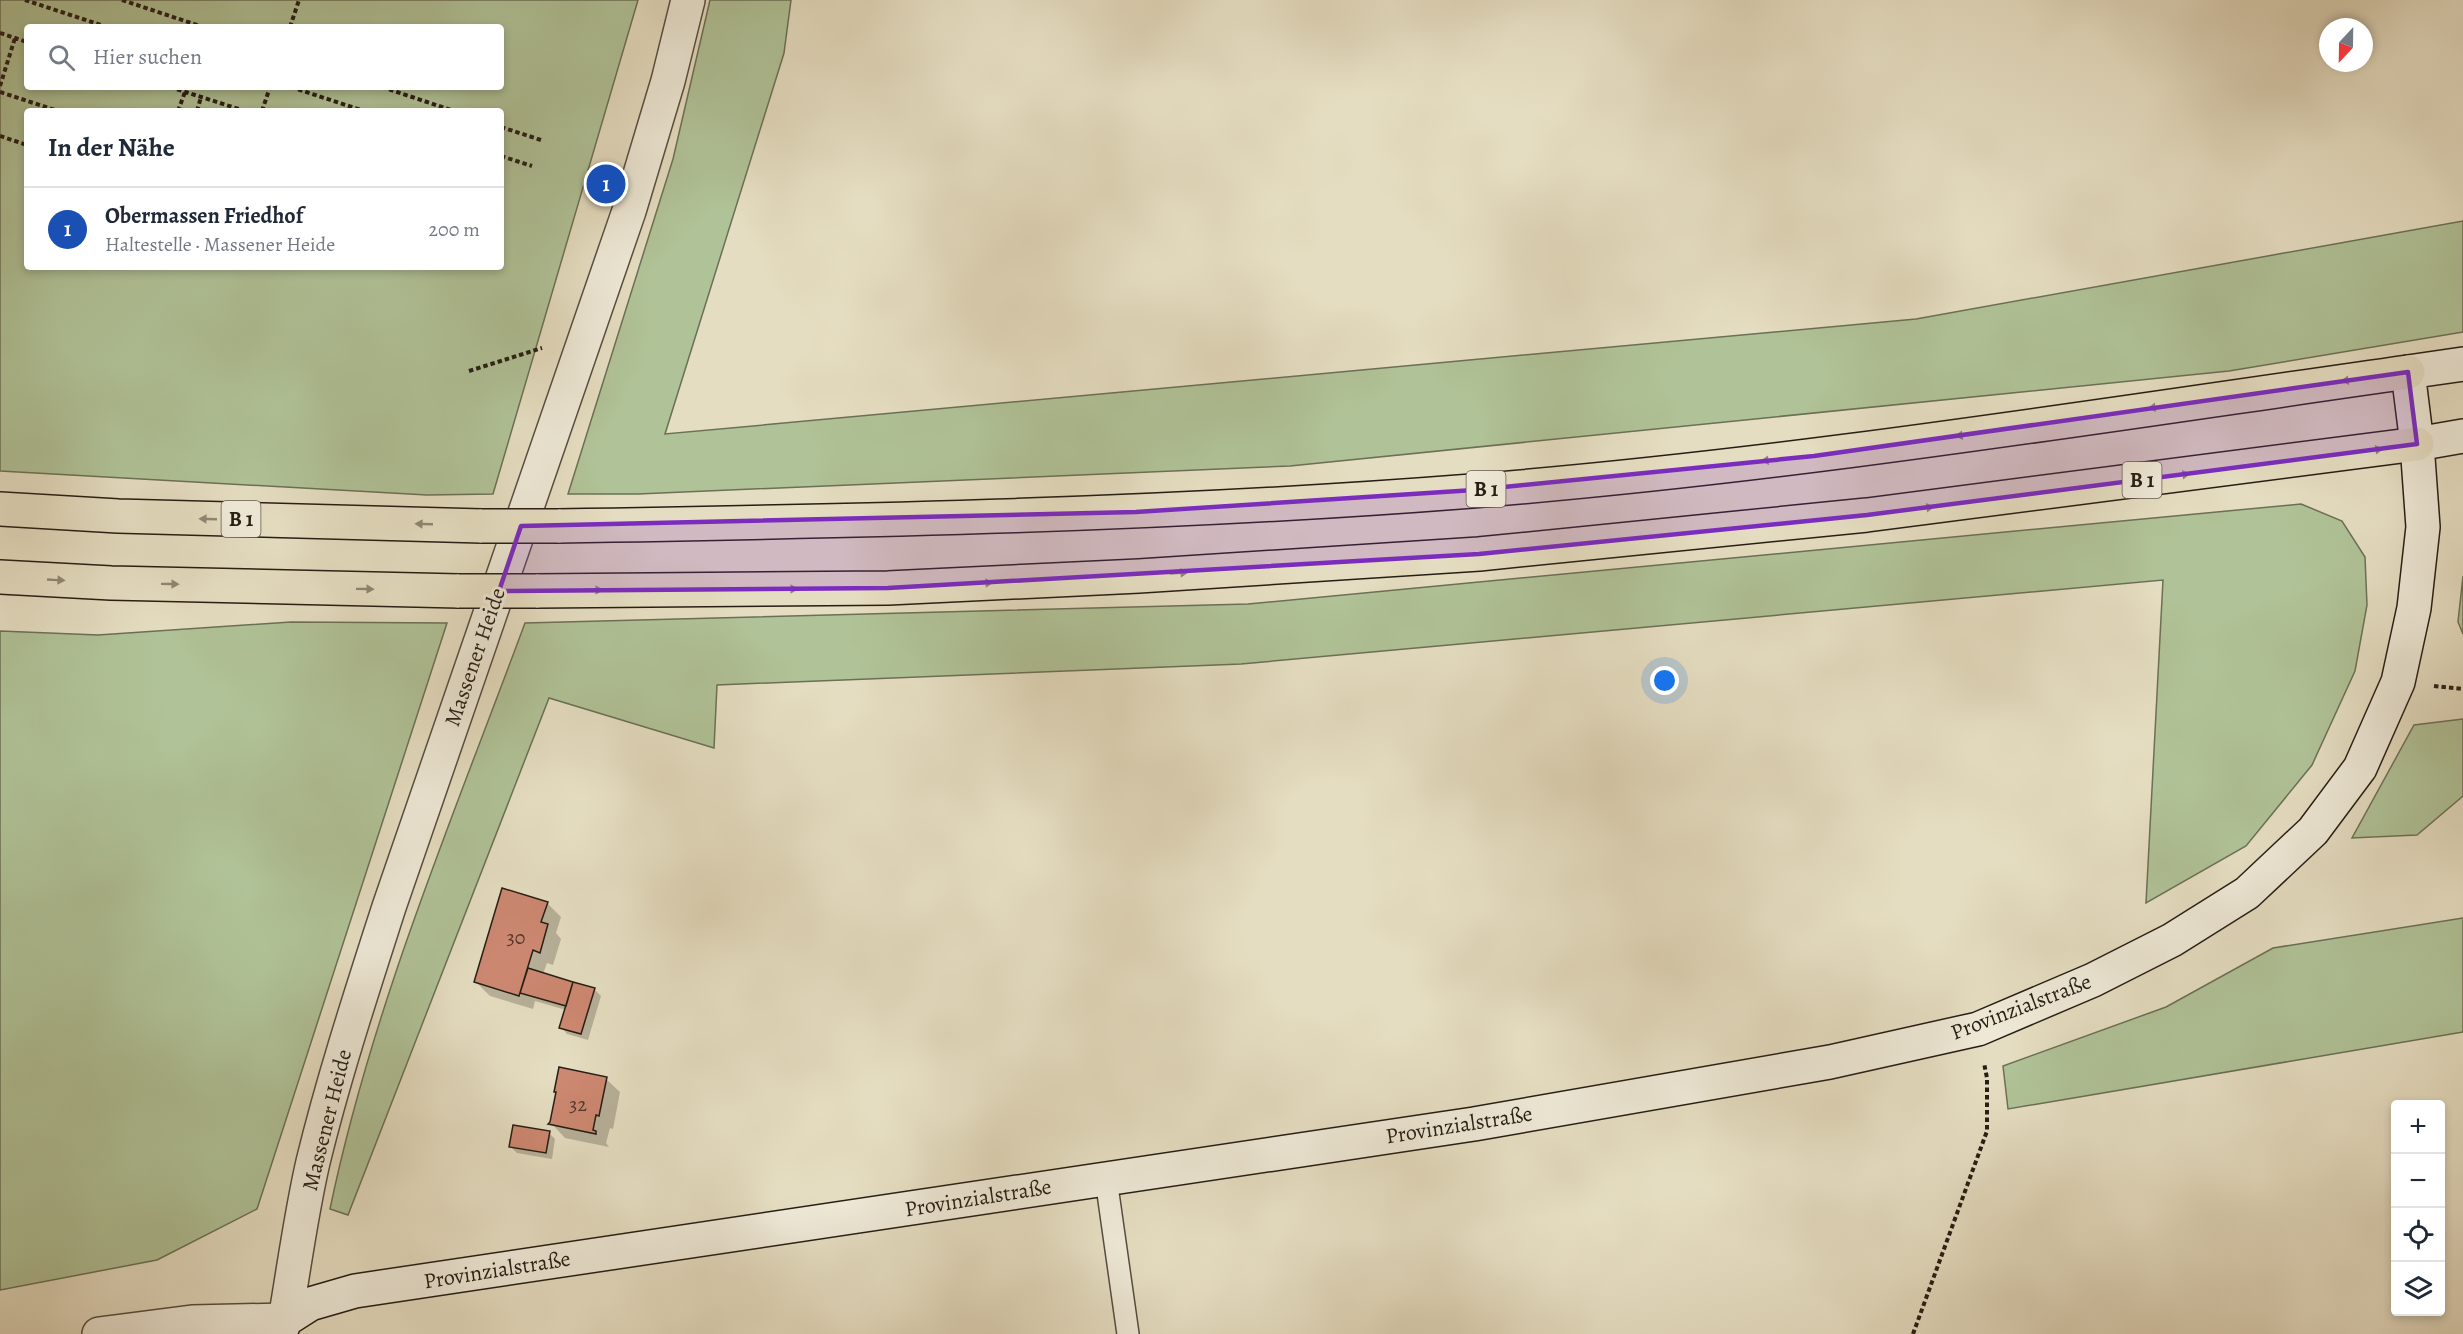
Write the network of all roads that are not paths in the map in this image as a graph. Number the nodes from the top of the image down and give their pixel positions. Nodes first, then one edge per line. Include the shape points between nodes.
1 (688, 0) edge
2 (2463, 364) edge
3 (2408, 372) junction
4 (2463, 436) edge
5 (2417, 444) junction
6 (0, 509) edge
7 (0, 577) edge
8 (1106, 1179) junction
9 (283, 1327) edge
10 (99, 1334) edge
11 (1128, 1334) edge

1 - 9 main road, Massener Heide via 634,194 351,1027 312,1165
2 - 3 main road
3 - 5 main road, Provinzialstraße
3 -> 6 main road, B 1, bridge via 1814,456 1474,490 1136,512 482,526
4 - 5 main road
7 -> 5 main road, B 1, bridge via 111,583 536,591 888,588 1139,576 1479,554 1867,515
5 - 8 main road, Provinzialstraße via 2423,527 2410,628 2397,682 2360,768 2313,831 2247,892 2152,950 1978,1029 1927,1042 1474,1124
8 - 9 main road, Provinzialstraße via 356,1291 310,1304
8 - 11 lane
9 - 10 main road via 192,1322

